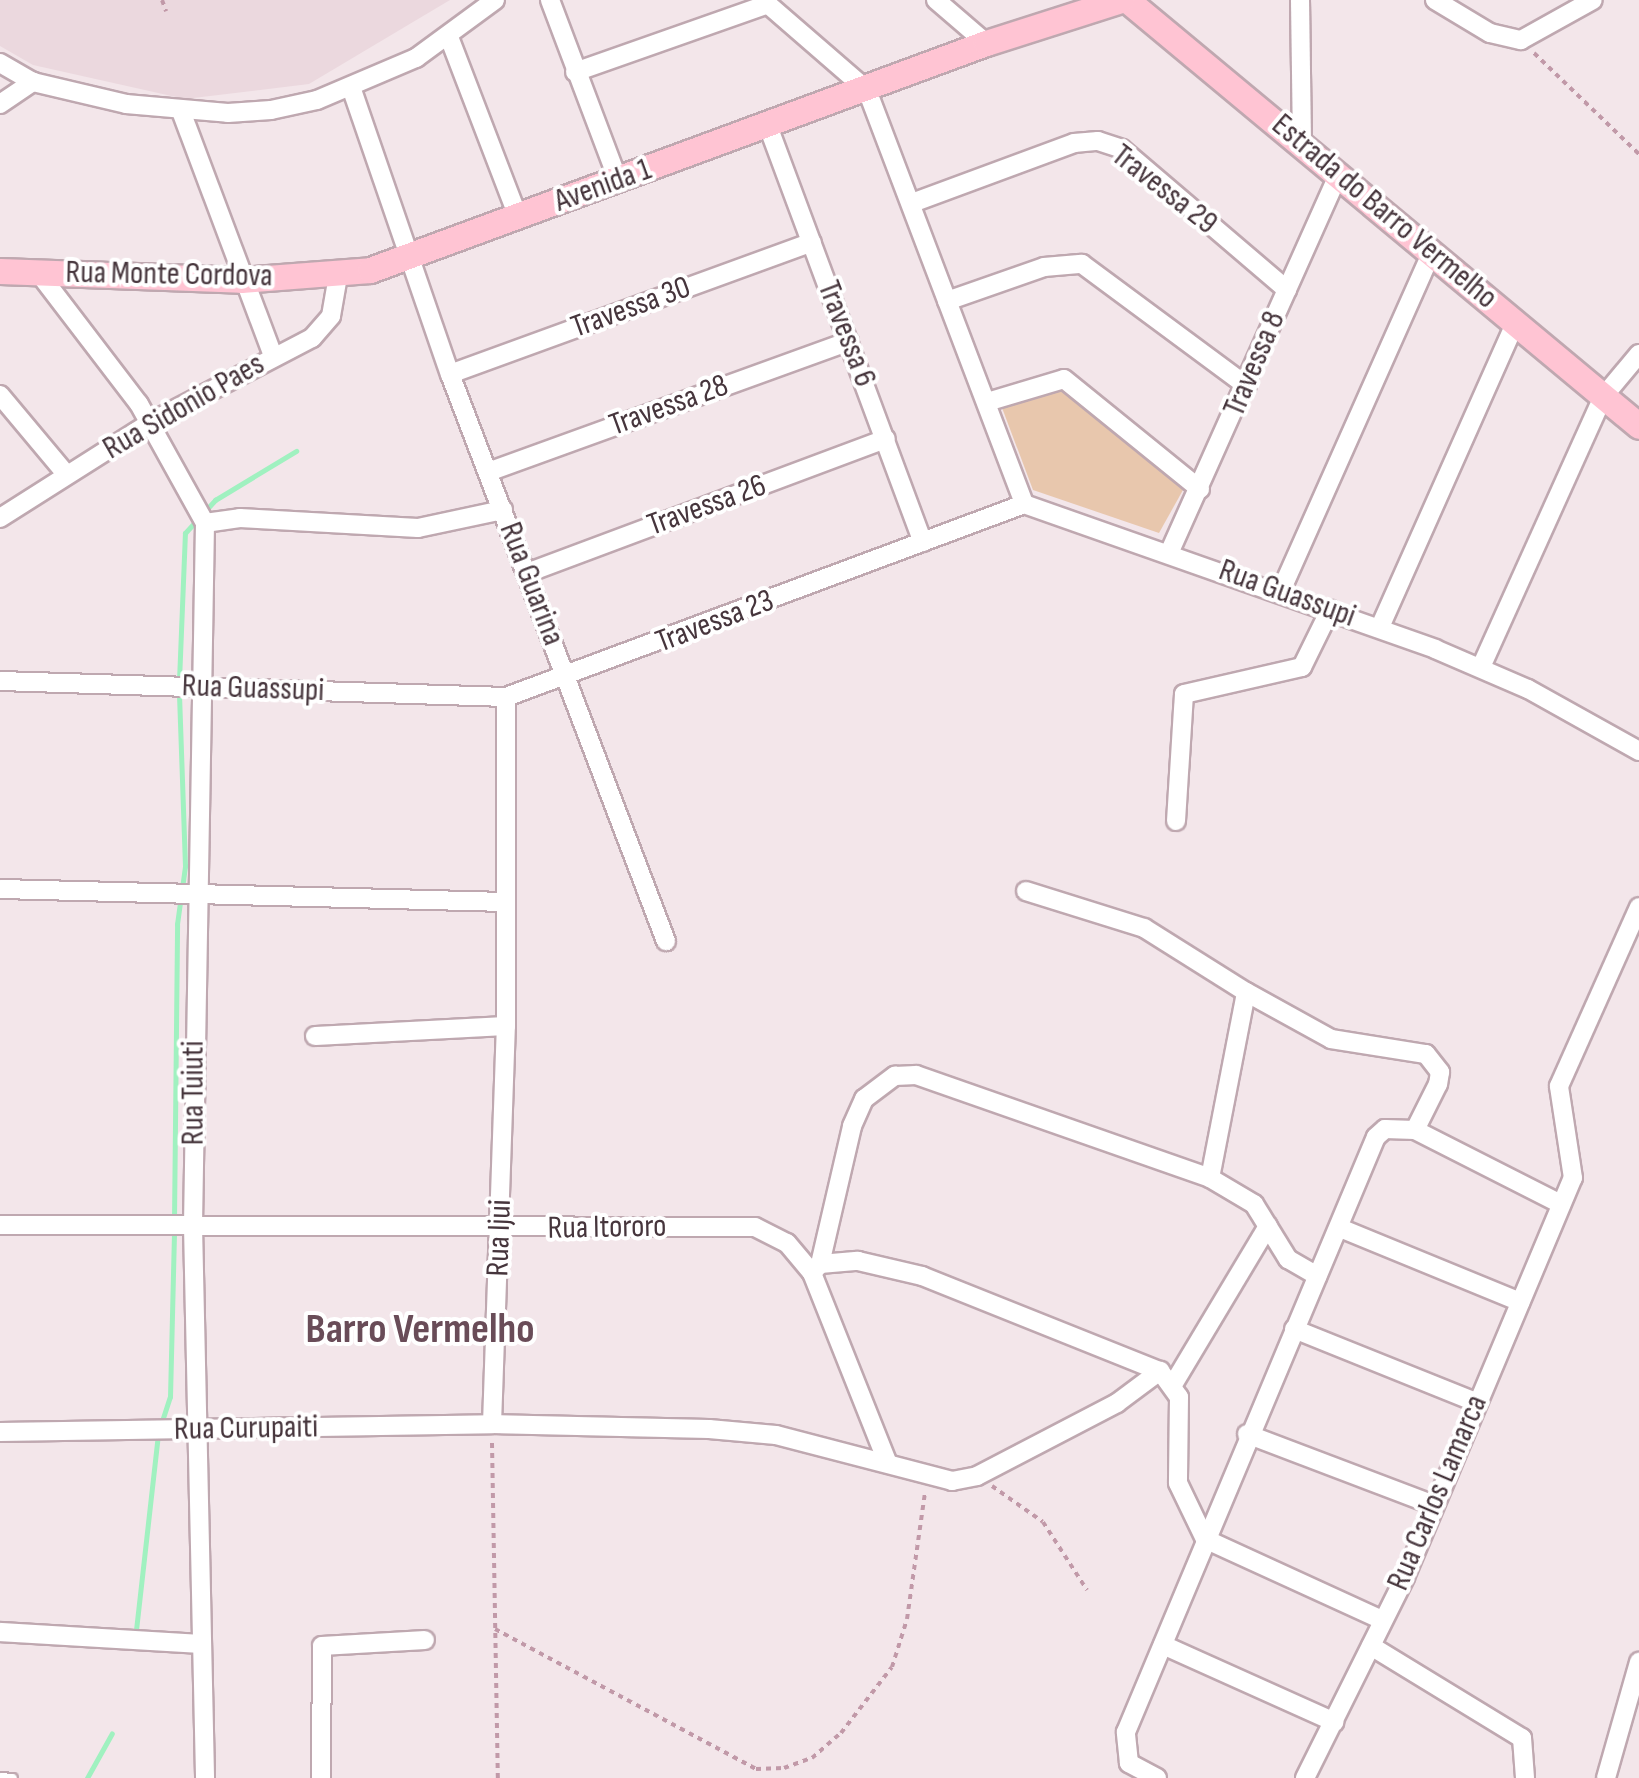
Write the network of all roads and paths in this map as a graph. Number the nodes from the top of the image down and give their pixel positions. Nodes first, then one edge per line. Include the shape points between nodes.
1 (162, 0) edge
2 (495, 0) edge
3 (550, 0) edge
4 (936, 0) edge
5 (1124, 0) edge
6 (1300, 0) edge
7 (1435, 0) edge
8 (1593, 0) edge
9 (765, 2) edge
10 (166, 12) dead end
11 (449, 37) junction
12 (1521, 40) junction
13 (986, 43) junction
14 (0, 63) edge
15 (576, 72) junction
16 (34, 82) junction
17 (352, 87) junction
18 (867, 90) junction
19 (0, 104) edge
20 (181, 111) junction
21 (768, 126) junction
22 (1302, 144) junction
23 (1639, 154) edge
24 (1338, 176) junction
25 (618, 180) junction
26 (912, 203) junction
27 (518, 217) junction
28 (812, 242) junction
29 (1432, 250) junction
30 (408, 259) junction
31 (2, 272) edge
32 (38, 272) junction
33 (338, 276) junction
34 (241, 280) junction
35 (1287, 290) junction
36 (948, 302) junction
37 (1516, 321) junction
38 (849, 340) junction
39 (1639, 354) edge
40 (273, 356) junction
41 (450, 374) junction
42 (1247, 386) junction
43 (0, 395) edge
44 (1603, 396) junction
45 (987, 402) junction
46 (151, 422) junction
47 (1639, 426) edge
48 (886, 439) junction
49 (488, 472) junction
50 (67, 475) junction
51 (1200, 489) junction
52 (1024, 504) junction
53 (502, 510) junction
54 (201, 516) junction
55 (0, 518) edge
56 (924, 542) junction
57 (1170, 550) junction
58 (527, 573) junction
59 (1280, 593) junction
60 (1330, 610) junction
61 (1380, 627) junction
62 (1482, 668) junction
63 (568, 678) junction
64 (0, 681) edge
65 (190, 687) junction
66 (506, 698) junction
67 (1639, 750) edge
68 (1176, 821) dead end
69 (1, 888) edge
70 (1026, 891) dead end
71 (183, 896) junction
72 (506, 902) junction
73 (1639, 908) edge
74 (666, 940) dead end
75 (1246, 992) junction
76 (506, 1026) junction
77 (315, 1036) dead end
78 (1415, 1130) junction
79 (1210, 1178) junction
80 (1561, 1204) junction
81 (0, 1226) edge
82 (190, 1226) junction
83 (1268, 1226) junction
84 (1340, 1228) junction
85 (501, 1229) junction
86 (816, 1269) junction
87 (1318, 1276) junction
88 (1520, 1302) junction
89 (1294, 1329) junction
90 (1167, 1377) junction
91 (1476, 1402) junction
92 (492, 1424) junction
93 (196, 1430) junction
94 (0, 1432) edge
95 (1247, 1434) junction
96 (887, 1462) junction
97 (927, 1478) junction
98 (963, 1480) junction
99 (1434, 1505) junction
100 (1204, 1539) junction
101 (1087, 1590) dead end
102 (1382, 1620) junction
103 (495, 1629) junction
104 (0, 1632) edge
105 (425, 1640) dead end
106 (202, 1644) junction
107 (1163, 1646) junction
108 (1371, 1646) junction
109 (1639, 1662) edge
110 (1334, 1722) junction
111 (0, 1777) edge
112 (12, 1778) edge
113 (205, 1778) edge
114 (321, 1778) edge
115 (498, 1778) edge
116 (1157, 1778) edge
117 (1306, 1778) edge
118 (1525, 1778) edge
119 (1606, 1778) edge

1 - 10 path
2 - 11 street
3 - 15 street
4 - 13 street
5 - 13 street, Avenida 1
5 - 22 street, Estrada do Barro Vermelho
6 - 22 street
7 - 12 street via 1490,33
8 - 12 street
9 - 15 street
9 - 18 street
11 - 17 street
11 - 27 street
12 - 23 path
13 - 18 street, Avenida 1
14 - 16 street
15 - 25 street
16 - 19 street
16 - 20 street
17 - 20 street via 271,110
17 - 30 street
18 - 21 street, Avenida 1
18 - 26 street
20 - 34 street
21 - 25 street, Avenida 1
21 - 28 street, Travessa 6
22 - 24 street, Estrada do Barro Vermelho
24 - 29 street, Estrada do Barro Vermelho
24 - 35 street, Travessa 8
25 - 27 street, Avenida 1
26 - 35 street, Travessa 29 via 1074,142 1098,141 1122,149
26 - 36 street
27 - 30 street, Avenida 1
28 - 38 street, Travessa 6
28 - 41 street, Travessa 30
29 - 37 street, Estrada do Barro Vermelho
29 - 59 street
30 - 33 street, Avenida 1
30 - 41 street
31 - 32 street, Rua Monte Cordova
32 - 34 street, Rua Monte Cordova
32 - 46 street
33 - 34 street, Rua Monte Cordova
33 - 40 street, Rua Sidonio Paes via 322,328
34 - 40 street
35 - 42 street, Travessa 8
36 - 42 street via 1044,268 1082,264
36 - 45 street
37 - 44 street, Estrada do Barro Vermelho
37 - 61 street
38 - 48 street, Travessa 6
38 - 49 street, Travessa 28
39 - 44 street
40 - 46 street, Rua Sidonio Paes
41 - 49 street
42 - 51 street, Travessa 8
43 - 50 street
44 - 47 street, Estrada do Barro Vermelho
44 - 62 street
45 - 51 street via 1064,380
45 - 52 street
46 - 50 street, Rua Sidonio Paes
46 - 54 street
48 - 56 street, Travessa 6
48 - 58 street, Travessa 26
49 - 53 street
50 - 55 street, Rua Sidonio Paes
51 - 57 street, Travessa 8
52 - 56 street
52 - 57 street, Rua Guassupi
53 - 54 street, Rua Guarina via 418,528
53 - 58 street, Rua Guarina
54 - 65 street, Rua Tuiuti
56 - 63 street, Travessa 23
57 - 59 street, Rua Guassupi
58 - 63 street, Rua Guarina
59 - 60 street, Rua Guassupi
60 - 61 street, Rua Guassupi
60 - 68 street via 1302,668 1184,694
61 - 62 street, Rua Guassupi
62 - 67 street, Rua Guassupi
63 - 66 street, Travessa 23
63 - 74 street, Rua Guarina
64 - 65 street, Rua Guassupi
65 - 66 street, Rua Guassupi
65 - 71 street, Rua Tuiuti
66 - 72 street, Rua Ijui
69 - 71 street
70 - 75 street via 1144,928
71 - 72 street
71 - 82 street, Rua Tuiuti
72 - 76 street, Rua Ijui
73 - 80 street, Rua Carlos Lamarca via 1559,1086 1558,1110 1574,1159
75 - 78 street via 1331,1039 1426,1054 1440,1072
75 - 79 street
76 - 77 street
76 - 85 street, Rua Ijui
78 - 80 street
78 - 84 street via 1384,1129 1376,1137
79 - 83 street via 1254,1204
79 - 86 street via 916,1075 895,1076 864,1099 852,1126
80 - 88 street, Rua Carlos Lamarca
81 - 82 street, Rua Itororo
82 - 85 street, Rua Itororo
82 - 93 street, Rua Tuiuti
83 - 87 street via 1288,1259
83 - 90 street
84 - 87 street
84 - 88 street
85 - 86 street, Rua Itororo via 754,1227 787,1243
85 - 92 street, Rua Ijui
86 - 90 street via 858,1261 922,1276
86 - 96 street, Rua Itororo
87 - 89 street
88 - 91 street, Rua Carlos Lamarca
89 - 91 street
89 - 95 street
90 - 98 street
90 - 100 street via 1178,1483
91 - 99 street, Rua Carlos Lamarca
92 - 93 street, Rua Curupaiti
92 - 96 street, Rua Curupaiti via 759,1434
92 - 103 path
93 - 94 street, Rua Curupaiti
93 - 106 street, Rua Tuiuti
95 - 99 street
95 - 100 street
96 - 97 street, Rua Curupaiti
97 - 98 street, Rua Curupaiti
97 - 103 path via 907,1619 892,1667 841,1734 812,1758 784,1768 756,1769
98 - 101 path via 1005,1491 1026,1506 1062,1545
99 - 102 street, Rua Carlos Lamarca
100 - 102 street
100 - 107 street
102 - 108 street, Rua Carlos Lamarca
103 - 115 path
104 - 106 street
105 - 114 street via 322,1646
106 - 113 street, Rua Tuiuti
107 - 110 street
107 - 116 street via 1125,1749 1129,1762
108 - 110 street, Rua Carlos Lamarca
108 - 118 street via 1522,1738
109 - 119 street
110 - 117 street, Rua Carlos Lamarca
111 - 112 lane

